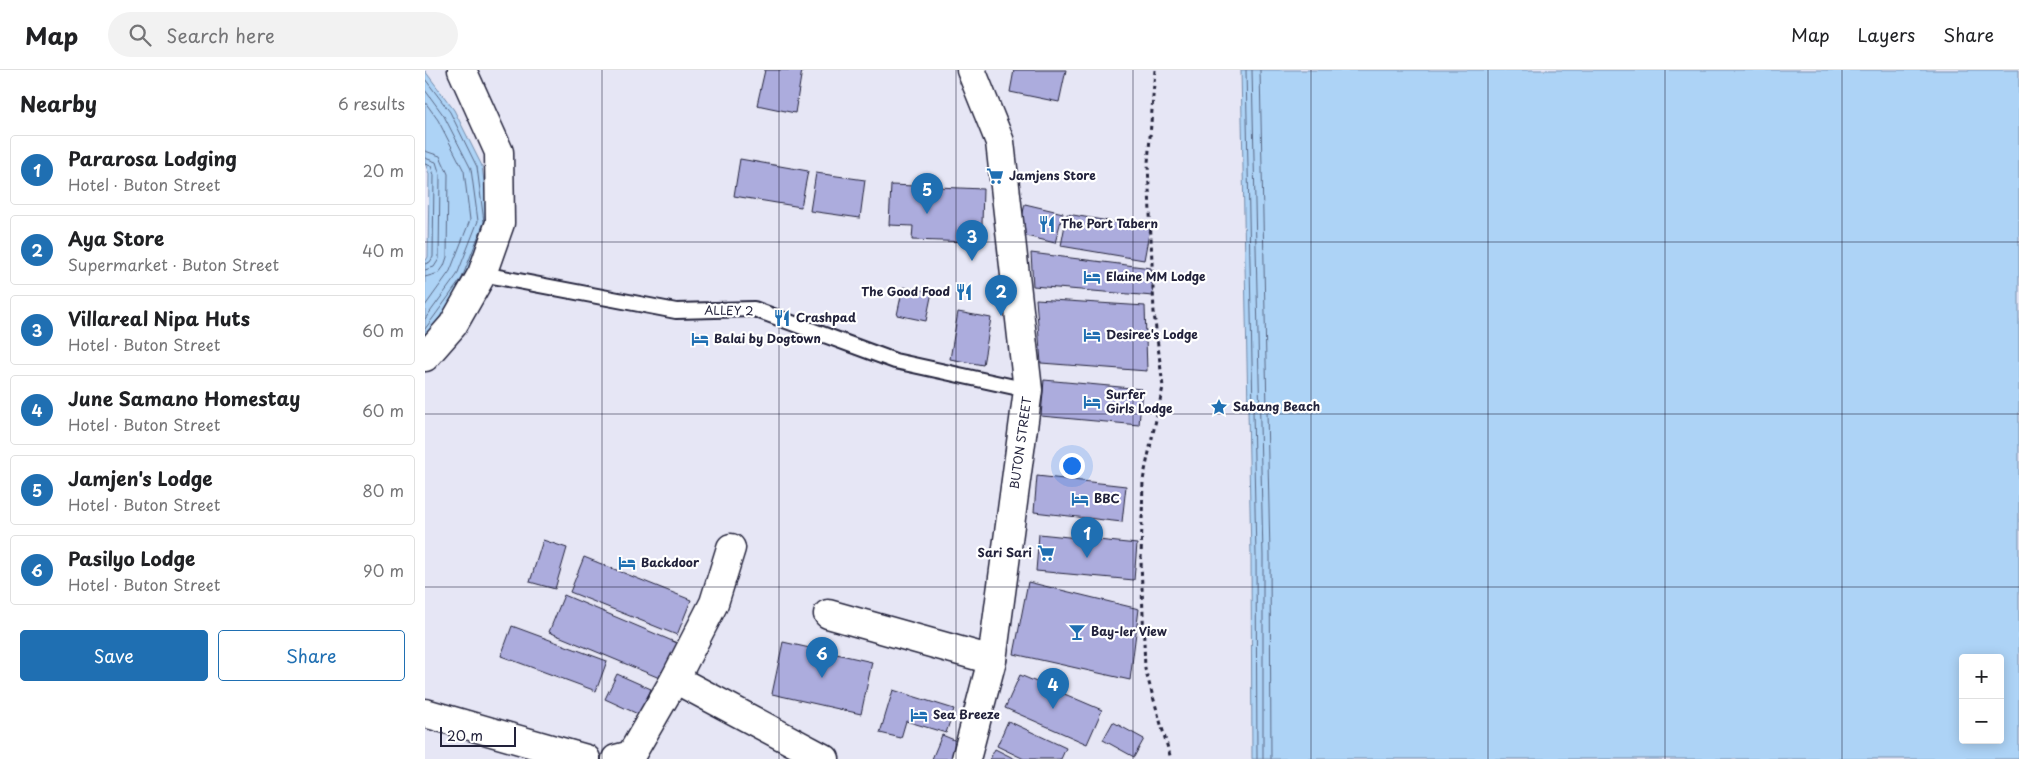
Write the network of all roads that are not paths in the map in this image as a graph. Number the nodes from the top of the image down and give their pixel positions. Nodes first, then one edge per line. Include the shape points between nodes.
1 (462, 70) edge
2 (971, 70) edge
3 (482, 274) junction
4 (425, 357) edge
5 (1028, 390) junction
6 (731, 548) dead end
7 (828, 614) dead end
8 (992, 660) junction
9 (675, 679) junction
10 (425, 713) edge
11 (586, 759) edge
12 (617, 759) edge
13 (825, 759) edge
14 (966, 759) edge

1 - 3 street via 499,152 500,223
2 - 5 street, BUTON STREET via 1000,142
3 - 4 street via 453,325
3 - 5 lane, ALLEY 2 via 676,311 754,309 895,361
5 - 8 street, BUTON STREET
6 - 9 street via 714,603
7 - 8 street
8 - 14 street, BUTON STREET
9 - 12 street via 631,756
9 - 13 street
10 - 11 street

